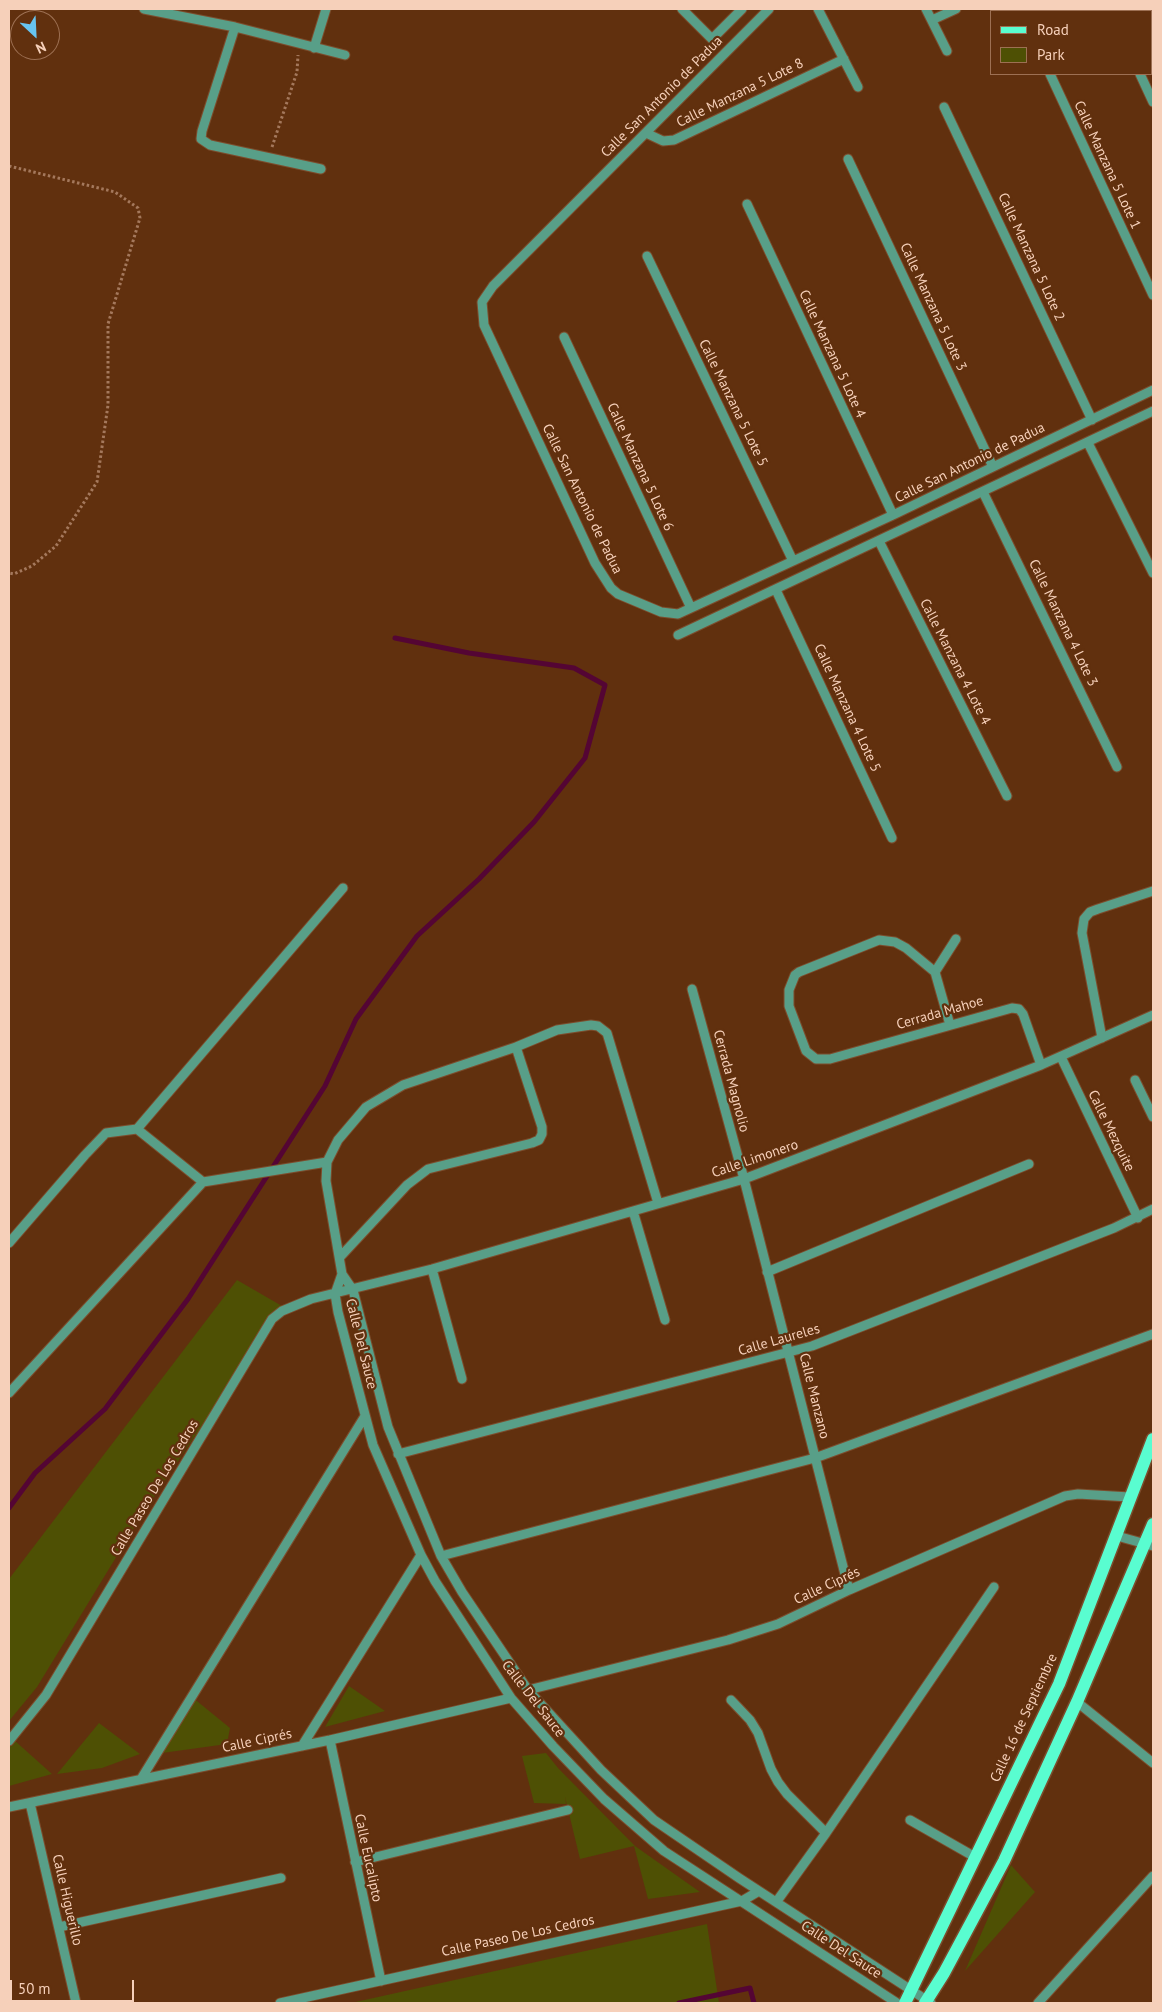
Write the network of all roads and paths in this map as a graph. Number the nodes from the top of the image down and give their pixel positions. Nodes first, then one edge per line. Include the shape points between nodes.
1 (144, 9) edge
2 (326, 9) edge
3 (682, 9) edge
4 (742, 9) edge
5 (769, 9) edge
6 (818, 9) edge
7 (926, 9) edge
8 (956, 9) edge
9 (163, 11) edge
10 (932, 20) junction
11 (235, 27) junction
12 (299, 44) junction
13 (314, 48) junction
14 (947, 51) dead end
15 (345, 55) dead end
16 (844, 59) junction
17 (1050, 75) edge
18 (1140, 75) edge
19 (858, 88) dead end
20 (1153, 102) edge
21 (944, 107) dead end
22 (646, 133) junction
23 (269, 157) junction
24 (848, 159) dead end
25 (9, 166) edge
26 (322, 169) dead end
27 (747, 204) dead end
28 (647, 256) dead end
29 (1153, 295) edge
30 (564, 337) dead end
31 (1153, 390) edge
32 (1153, 411) edge
33 (1092, 420) junction
34 (1088, 443) junction
35 (993, 467) junction
36 (983, 492) junction
37 (893, 515) junction
38 (879, 541) junction
39 (793, 561) junction
40 (9, 573) edge
41 (1153, 573) edge
42 (776, 590) junction
43 (691, 608) junction
44 (678, 635) dead end
45 (1117, 766) dead end
46 (1006, 796) dead end
47 (892, 838) dead end
48 (343, 888) dead end
49 (1153, 891) edge
50 (956, 939) dead end
51 (935, 972) junction
52 (692, 989) dead end
53 (1153, 1015) edge
54 (950, 1025) junction
55 (1102, 1038) junction
56 (516, 1047) junction
57 (1060, 1057) junction
58 (1041, 1064) junction
59 (1135, 1080) dead end
60 (1153, 1117) edge
61 (137, 1129) junction
62 (327, 1162) junction
63 (1030, 1164) dead end
64 (744, 1179) junction
65 (203, 1182) junction
66 (658, 1204) junction
67 (1153, 1209) edge
68 (633, 1211) junction
69 (1138, 1218) junction
70 (9, 1242) edge
71 (340, 1257) junction
72 (432, 1269) junction
73 (767, 1272) junction
74 (342, 1274) junction
75 (353, 1290) junction
76 (335, 1294) junction
77 (665, 1320) dead end
78 (1153, 1334) edge
79 (789, 1352) junction
80 (462, 1379) dead end
81 (9, 1393) edge
82 (365, 1416) junction
83 (1153, 1439) edge
84 (398, 1454) junction
85 (816, 1458) junction
86 (1130, 1497) junction
87 (1153, 1524) edge
88 (1117, 1536) junction
89 (1150, 1545) edge
90 (420, 1555) junction
91 (441, 1556) junction
92 (994, 1588) dead end
93 (849, 1590) junction
94 (528, 1690) junction
95 (511, 1698) junction
96 (731, 1700) dead end
97 (1077, 1702) junction
98 (330, 1740) junction
99 (9, 1741) edge
100 (302, 1746) junction
101 (1153, 1763) edge
102 (141, 1778) junction
103 (30, 1803) junction
104 (9, 1807) edge
105 (568, 1810) dead end
106 (910, 1820) dead end
107 (826, 1833) junction
108 (975, 1857) junction
109 (355, 1862) junction
110 (1153, 1876) edge
111 (281, 1878) dead end
112 (760, 1891) junction
113 (742, 1901) junction
114 (777, 1901) junction
115 (59, 1927) junction
116 (381, 1981) junction
117 (912, 1990) junction
118 (928, 2002) edge
119 (76, 2003) edge
120 (280, 2003) edge
121 (896, 2003) edge
122 (905, 2003) edge
123 (1038, 2003) edge

1 - 9 street
2 - 13 street
3 - 4 street via 712,39
5 - 22 street, Calle San Antonio de Padua
6 - 16 street
7 - 10 street
8 - 10 street
9 - 11 street
10 - 14 street
11 - 12 street
11 - 23 street via 202,139 210,145
12 - 13 street
12 - 23 path via 296,72
13 - 15 street
16 - 19 street
16 - 22 street, Calle Manzana 5 Lote 8 via 674,140 663,141
17 - 29 street, Calle Manzana 5 Lote 1
18 - 20 street
21 - 33 street, Calle Manzana 5 Lote 2
22 - 43 street, Calle San Antonio de Padua via 493,286 482,302 483,314 484,324 606,583 618,594 670,614
23 - 26 street
24 - 35 street, Calle Manzana 5 Lote 3
25 - 40 path via 115,192 138,208 140,218 108,324 108,406 97,482 56,546 32,566
27 - 37 street, Calle Manzana 5 Lote 4
28 - 39 street, Calle Manzana 5 Lote 5
30 - 43 street, Calle Manzana 5 Lote 6
31 - 33 street, Calle San Antonio de Padua
32 - 34 street
33 - 35 street, Calle San Antonio de Padua
34 - 36 street
34 - 41 street
35 - 37 street, Calle San Antonio de Padua
36 - 38 street
36 - 45 street, Calle Manzana 4 Lote 3
37 - 39 street, Calle San Antonio de Padua
38 - 42 street
38 - 46 street, Calle Manzana 4 Lote 4
39 - 43 street, Calle San Antonio de Padua
42 - 44 street
42 - 47 street, Calle Manzana 4 Lote 5
48 - 61 street
49 - 55 street via 1090,912 1084,919 1082,933
50 - 51 street
51 - 54 street
51 - 54 street, Cerrada Mahoe via 906,948 895,942 879,940 799,972 789,990 789,1006 806,1051 821,1060
52 - 64 street, Cerrada Magnolio
53 - 55 street, Calle Limonero
54 - 58 street, Cerrada Mahoe via 1012,1008 1019,1009 1024,1014
55 - 57 street, Calle Limonero
56 - 62 street, Calle Del Sauce via 403,1085 366,1107 338,1140
56 - 66 street, Calle Del Sauce via 557,1030 591,1025 607,1033
56 - 71 street via 542,1127 539,1140 428,1169 407,1185
57 - 58 street, Calle Limonero
57 - 69 street, Calle Mezquite
58 - 64 street, Calle Limonero
59 - 60 street
61 - 65 street
61 - 70 street via 106,1133
62 - 65 street
62 - 71 street, Calle Del Sauce via 326,1181
63 - 73 street
64 - 66 street, Calle Limonero
64 - 73 street, Calle Manzano
65 - 81 street
66 - 68 street, Calle Limonero
67 - 69 street, Calle Laureles
68 - 72 street, Calle Limonero
68 - 77 street
69 - 79 street, Calle Laureles via 864,1327
71 - 74 street, Calle Del Sauce
72 - 75 street, Calle Limonero
72 - 80 street
73 - 79 street, Calle Manzano
74 - 75 street, Calle Del Sauce
74 - 76 street, Calle Del Sauce
75 - 76 street, Calle Paseo De Los Cedros
75 - 84 street, Calle Del Sauce
76 - 82 street, Calle Del Sauce
76 - 99 street, Calle Paseo De Los Cedros via 291,1306 272,1319 46,1695
78 - 85 street
79 - 84 street, Calle Laureles
79 - 85 street, Calle Manzano
82 - 90 street, Calle Del Sauce via 373,1445
82 - 102 street
83 - 86 main road, Calle 16 de Septiembre
84 - 91 street, Calle Del Sauce
85 - 91 street
85 - 93 street, Calle Manzano
86 - 88 main road, Calle 16 de Septiembre
86 - 93 street, Calle Ciprés via 1065,1496
87 - 89 main road
88 - 89 street
88 - 108 main road, Calle 16 de Septiembre via 1059,1684
89 - 97 main road
90 - 95 street, Calle Del Sauce
90 - 100 street
91 - 94 street, Calle Del Sauce
92 - 107 street
93 - 94 street, Calle Ciprés via 754,1632
94 - 112 street, Calle Del Sauce via 601,1770 654,1820
95 - 98 street, Calle Ciprés
95 - 113 street, Calle Del Sauce via 597,1793 634,1826 664,1850
96 - 107 street via 758,1733 778,1782
97 - 101 street
97 - 118 main road via 1004,1861
98 - 100 street, Calle Ciprés
98 - 109 street, Calle Eucalipto
100 - 102 street, Calle Ciprés
102 - 103 street, Calle Ciprés
103 - 104 street, Calle Ciprés
103 - 115 street, Calle Higuerillo
105 - 109 street
106 - 108 street
107 - 114 street
108 - 117 main road, Calle 16 de Septiembre
109 - 116 street, Calle Eucalipto
110 - 123 street
111 - 115 street
112 - 113 street, Calle Paseo De Los Cedros
112 - 114 street, Calle Del Sauce
113 - 116 street, Calle Paseo De Los Cedros
113 - 121 street, Calle Del Sauce
114 - 117 street, Calle Del Sauce
115 - 119 street, Calle Higuerillo
116 - 120 street, Calle Paseo De Los Cedros
117 - 118 street, Calle Del Sauce
117 - 122 main road, Calle 16 de Septiembre

